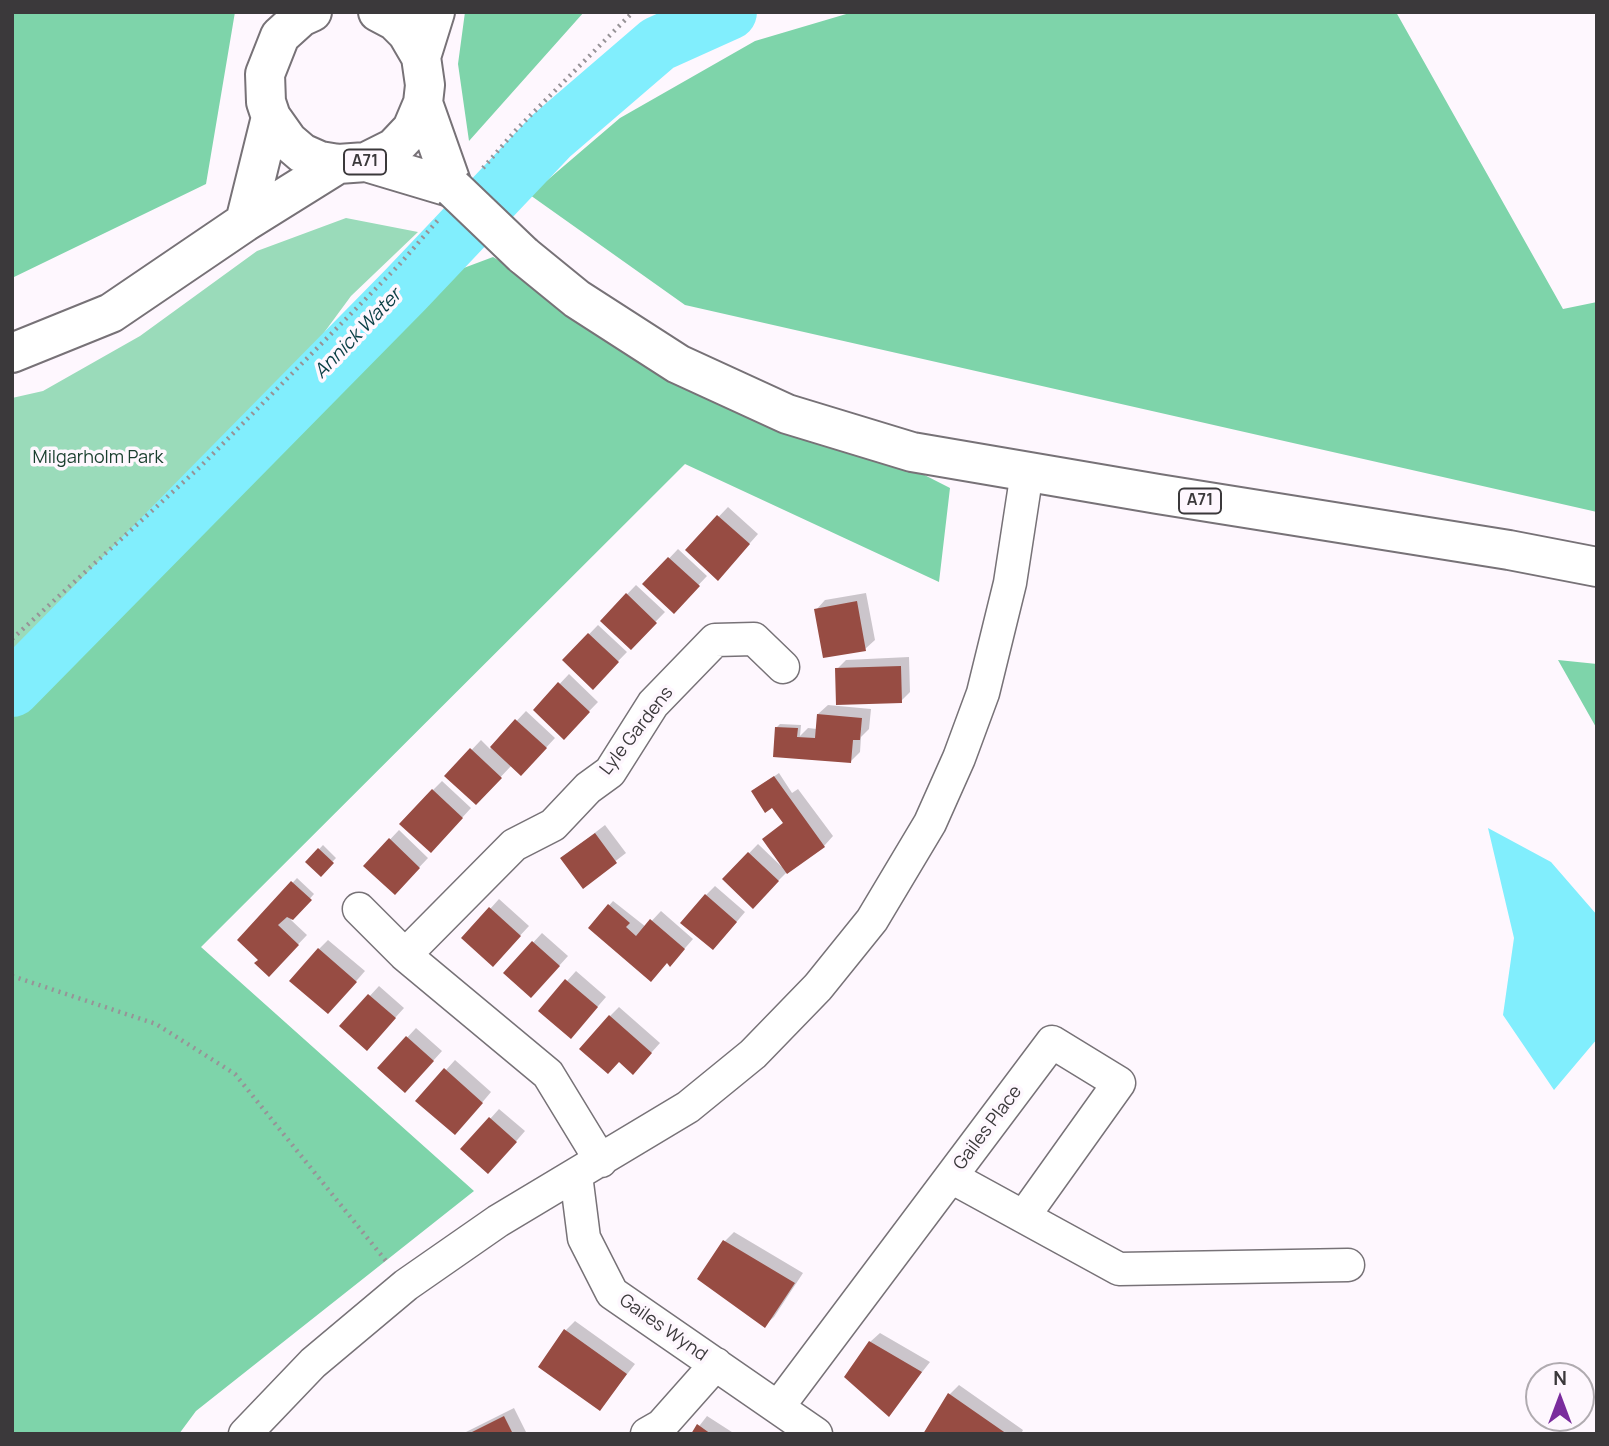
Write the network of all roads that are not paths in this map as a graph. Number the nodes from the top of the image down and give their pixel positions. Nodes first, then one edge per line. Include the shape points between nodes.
1 (312, 12) edge
2 (378, 12) edge
3 (435, 12) edge
4 (421, 57) junction
5 (424, 103) junction
6 (271, 117) junction
7 (352, 163) junction
8 (459, 191) junction
9 (245, 222) junction
10 (12, 353) edge
11 (1027, 472) junction
12 (1597, 567) edge
13 (783, 667) dead end
14 (359, 909) dead end
15 (405, 955) junction
16 (589, 1168) junction
17 (951, 1177) junction
18 (1024, 1216) junction
19 (1348, 1265) dead end
20 (716, 1364) junction
21 (778, 1407) junction
22 (245, 1434) edge
23 (647, 1434) edge
24 (816, 1434) edge

1 - 6 main road, A71 via 280,36 265,74
2 - 4 main road, A71 via 407,33
3 - 4 main road
4 - 5 main road, A71
5 - 7 main road, A71 via 412,129 394,148
5 - 8 main road, A71
6 - 7 main road, A71 via 302,153 320,161
6 - 9 main road, A71
7 - 8 main road, A71
7 - 9 main road, A71
8 - 11 main road, A71, bridge via 523,255 577,299 678,364 787,414 912,452
9 - 10 main road, A71 via 111,313
11 - 12 main road, A71
11 - 16 street via 1010,583 983,693 930,823 872,920 818,987 753,1054 688,1107
13 - 15 street, Lyle Gardens via 754,639 715,640 653,704 610,772 553,825 514,845
14 - 15 street
15 - 16 street via 548,1073
16 - 20 street, Gailes Wynd via 584,1238 612,1293
16 - 22 street via 498,1221 406,1285 313,1363
17 - 18 street
17 - 18 street, Gailes Place via 1052,1042 1119,1083
17 - 21 street, Gailes Place
18 - 19 street via 1119,1269
20 - 21 street, Gailes Wynd
20 - 23 street via 661,1426
21 - 24 street, Gailes Wynd

